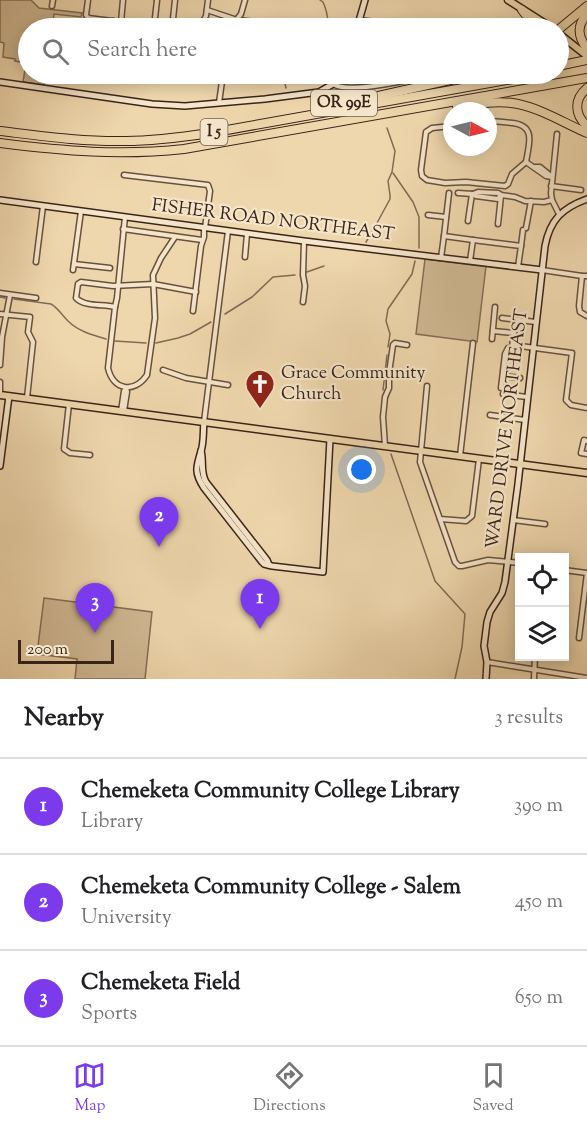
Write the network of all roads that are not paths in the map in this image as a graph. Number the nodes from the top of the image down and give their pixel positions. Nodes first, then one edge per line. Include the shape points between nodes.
1 (53, 0) edge
2 (88, 0) edge
3 (123, 0) edge
4 (157, 0) edge
5 (175, 0) edge
6 (208, 0) edge
7 (245, 0) edge
8 (364, 0) edge
9 (507, 1) edge
10 (52, 6) dead end
11 (587, 6) edge
12 (207, 10) junction
13 (522, 10) junction
14 (587, 14) edge
15 (94, 18) edge
16 (121, 18) edge
17 (155, 18) edge
18 (172, 18) edge
19 (205, 18) edge
20 (231, 18) edge
21 (238, 18) edge
22 (360, 18) edge
23 (528, 18) edge
24 (535, 18) edge
25 (569, 22) edge
26 (569, 39) edge
27 (585, 50) edge
28 (587, 58) edge
29 (569, 64) edge
30 (587, 65) edge
31 (569, 67) edge
32 (587, 78) edge
33 (569, 81) edge
34 (0, 82) edge
35 (222, 84) edge
36 (333, 84) joint
37 (382, 84) edge
38 (431, 84) edge
39 (462, 84) edge
40 (483, 84) edge
41 (554, 84) edge
42 (587, 88) edge
43 (425, 94) junction
44 (219, 104) junction
45 (411, 110) junction
46 (497, 123) edge
47 (587, 126) edge
48 (443, 127) edge
49 (0, 131) edge
50 (210, 133) junction
51 (587, 133) edge
52 (557, 134) dead end
53 (0, 143) edge
54 (526, 162) junction
55 (124, 175) dead end
56 (552, 177) junction
57 (551, 186) junction
58 (581, 190) dead end
59 (449, 193) dead end
60 (458, 193) dead end
61 (472, 194) junction
62 (501, 195) junction
63 (587, 199) edge
64 (0, 200) edge
65 (552, 200) junction
66 (531, 201) junction
67 (43, 206) junction
68 (81, 211) junction
69 (560, 214) junction
70 (428, 215) dead end
71 (125, 217) junction
72 (446, 217) junction
73 (468, 221) dead end
74 (498, 224) dead end
75 (205, 228) junction
76 (123, 229) junction
77 (228, 231) junction
78 (247, 234) junction
79 (444, 236) junction
80 (175, 237) junction
81 (202, 240) junction
82 (473, 240) junction
83 (304, 241) junction
84 (521, 246) junction
85 (245, 257) dead end
86 (441, 258) junction
87 (470, 261) junction
88 (36, 262) dead end
89 (74, 264) junction
90 (518, 267) junction
91 (110, 268) dead end
92 (73, 270) dead end
93 (542, 270) junction
94 (585, 276) edge
95 (153, 284) junction
96 (118, 286) junction
97 (196, 292) junction
98 (0, 293) edge
99 (10, 295) junction
100 (36, 298) dead end
101 (303, 302) dead end
102 (115, 307) junction
103 (495, 307) dead end
104 (193, 311) dead end
105 (0, 314) edge
106 (6, 314) junction
107 (587, 316) edge
108 (502, 318) dead end
109 (536, 322) junction
110 (515, 324) dead end
111 (493, 331) junction
112 (514, 333) junction
113 (492, 339) dead end
114 (473, 343) dead end
115 (407, 345) dead end
116 (512, 346) junction
117 (533, 347) junction
118 (0, 353) edge
119 (0, 365) edge
120 (163, 369) dead end
121 (503, 376) junction
122 (520, 378) dead end
123 (0, 382) edge
124 (209, 382) junction
125 (228, 385) dead end
126 (427, 386) dead end
127 (126, 388) junction
128 (501, 388) dead end
129 (502, 394) dead end
130 (0, 395) edge
131 (9, 396) junction
132 (527, 397) junction
133 (27, 399) junction
134 (69, 404) junction
135 (587, 408) edge
136 (123, 411) junction
137 (490, 415) dead end
138 (525, 420) junction
139 (204, 422) junction
140 (330, 439) junction
141 (587, 441) edge
142 (385, 446) junction
143 (420, 451) junction
144 (587, 454) edge
145 (90, 455) dead end
146 (460, 456) junction
147 (479, 458) junction
148 (520, 464) junction
149 (0, 466) edge
150 (587, 473) edge
151 (440, 519) junction
152 (513, 520) junction
153 (545, 524) dead end
154 (508, 562) junction
155 (515, 563) edge
156 (569, 571) edge
157 (587, 573) edge
158 (579, 638) dead end
159 (535, 661) edge
160 (487, 662) junction
161 (535, 670) junction
162 (583, 678) edge
163 (486, 679) edge
164 (534, 679) edge

1 - 10 street
2 - 15 street via 87,17
3 - 16 street
4 - 17 street
5 - 18 street
6 - 12 street
7 - 21 street
8 - 22 street
9 - 13 main road
11 - 25 highway
12 - 19 street
12 - 20 street
13 - 23 highway
13 - 24 main road
14 - 27 highway via 579,30
26 - 27 main road
27 - 28 main road
28 - 29 highway
30 - 31 highway
32 - 33 highway, I 5
34 - 44 street via 162,105
35 - 44 street
36 - 37 street via 341,88
36 - 44 street via 311,93
38 - 50 highway, OR 99E
39 - 43 highway, I 5
40 - 43 highway, I 5
41 - 45 highway, I 5
42 - 47 highway via 577,106 579,117
43 - 50 highway, I 5
45 - 51 highway via 516,104
45 - 53 highway, I 5 via 167,151 91,153
46 - 54 street via 527,128
48 - 54 street via 426,132 421,170 429,181 506,186 512,174
49 - 50 highway, I 5 via 128,141
52 - 56 street
54 - 56 street
55 - 75 street via 208,185
56 - 57 street
57 - 58 street
57 - 65 street
59 - 72 street
60 - 61 street
61 - 62 street via 498,199
61 - 73 street
62 - 66 street
62 - 74 street
63 - 69 street
64 - 67 street, FISHER ROAD NORTHEAST
65 - 66 street
65 - 69 street
66 - 84 street
67 - 68 street, FISHER ROAD NORTHEAST
67 - 88 street
68 - 71 street, FISHER ROAD NORTHEAST
68 - 89 street
69 - 93 street, WARD DRIVE NORTHEAST via 547,236
70 - 72 street
71 - 75 street, FISHER ROAD NORTHEAST
71 - 76 street
72 - 79 street
75 - 77 street, FISHER ROAD NORTHEAST
75 - 81 street
76 - 80 street
76 - 96 street
77 - 78 street, FISHER ROAD NORTHEAST
77 - 124 street
78 - 83 street, FISHER ROAD NORTHEAST
78 - 85 street
79 - 82 street
79 - 86 street
80 - 81 street
80 - 95 street via 157,265
81 - 97 street
82 - 84 street
82 - 87 street
83 - 86 street, FISHER ROAD NORTHEAST
83 - 101 street
84 - 90 street
86 - 87 street, FISHER ROAD NORTHEAST
87 - 90 street, FISHER ROAD NORTHEAST
89 - 91 street
89 - 92 street
90 - 93 street, FISHER ROAD NORTHEAST
93 - 94 street
93 - 109 street, WARD DRIVE NORTHEAST
94 - 107 street via 579,309
95 - 96 street
95 - 97 street
95 - 127 street via 155,318 149,370 140,383
96 - 102 street
96 - 102 street via 81,282 76,298
97 - 104 street
98 - 99 street
99 - 100 street
99 - 106 street
102 - 127 street via 108,368 115,382
103 - 111 street
105 - 106 street
106 - 118 street
106 - 133 street via 30,317 28,332 33,342
108 - 109 street
109 - 117 street, WARD DRIVE NORTHEAST
110 - 112 street
111 - 112 street
111 - 113 street
112 - 116 street
114 - 146 street
115 - 142 street via 393,345 382,417
116 - 117 street
116 - 121 street
117 - 132 street, WARD DRIVE NORTHEAST
117 - 135 street via 572,353 568,404
118 - 119 street
120 - 124 street
121 - 122 street
121 - 128 street
123 - 130 street
124 - 125 street
124 - 139 street
126 - 143 street
127 - 136 street
129 - 132 street
130 - 131 main road
131 - 133 main road
131 - 149 street
132 - 138 street, WARD DRIVE NORTHEAST
133 - 134 main road
134 - 136 main road
134 - 145 street via 64,449
136 - 139 main road
137 - 138 street
138 - 148 street, WARD DRIVE NORTHEAST
139 - 140 main road
139 - 140 street via 196,471 200,482 262,562 323,572
140 - 142 main road
141 - 144 street via 584,440 581,453
142 - 143 main road
143 - 146 main road
143 - 151 street via 420,462
146 - 147 main road
147 - 148 main road
147 - 151 street via 472,516 463,521
148 - 150 main road
148 - 152 street, WARD DRIVE NORTHEAST
151 - 154 street via 459,566
152 - 153 street
152 - 154 street, WARD DRIVE NORTHEAST
154 - 155 street
154 - 160 street, WARD DRIVE NORTHEAST via 504,587 487,622
156 - 157 street
157 - 158 street
159 - 161 street
160 - 161 street
160 - 163 street, WARD DRIVE NORTHEAST
161 - 162 street
161 - 164 street

